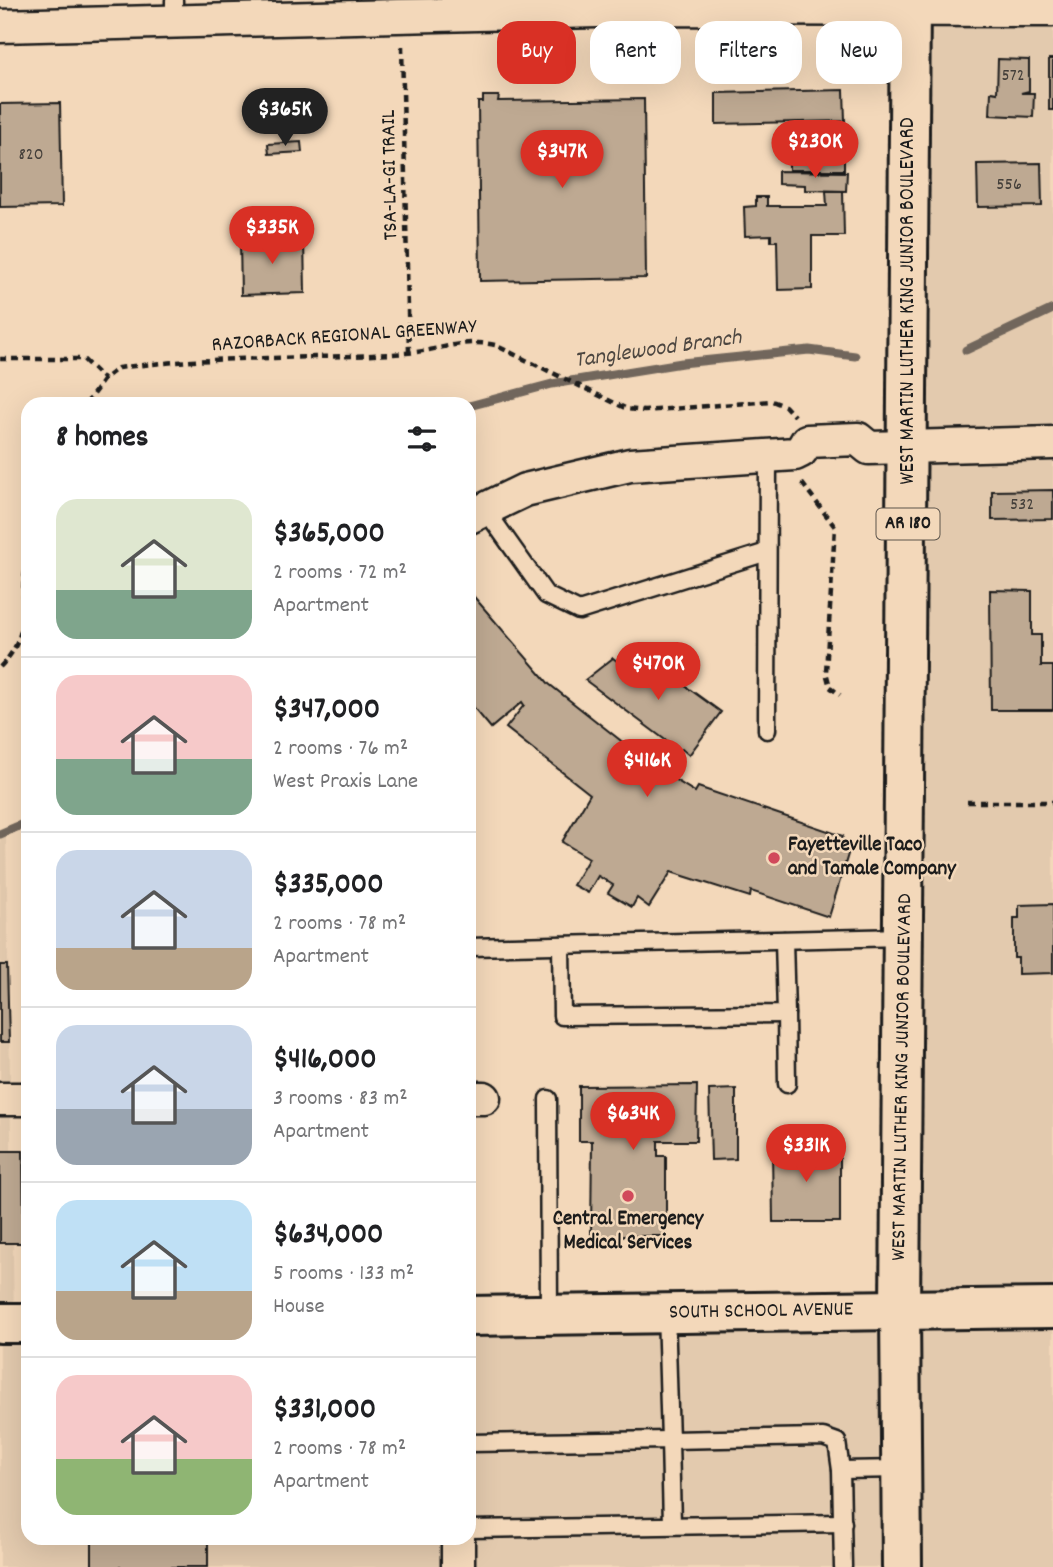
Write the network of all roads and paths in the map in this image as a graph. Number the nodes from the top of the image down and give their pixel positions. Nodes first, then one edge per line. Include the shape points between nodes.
1 (588, 6) edge
2 (910, 6) edge
3 (1053, 10) edge
4 (174, 11) edge
5 (394, 18) junction
6 (0, 26) edge
7 (409, 353) junction
8 (0, 359) edge
9 (104, 379) junction
10 (91, 397) edge
11 (609, 400) dead end
12 (1053, 443) edge
13 (909, 445) junction
14 (768, 454) junction
15 (477, 513) edge
16 (767, 552) junction
17 (21, 631) edge
18 (0, 667) edge
19 (767, 730) dead end
20 (967, 802) dead end
21 (1053, 802) edge
22 (904, 937) junction
23 (784, 940) junction
24 (561, 945) junction
25 (476, 947) edge
26 (786, 1014) junction
27 (787, 1084) dead end
28 (0, 1099) edge
29 (21, 1099) edge
30 (548, 1099) dead end
31 (1053, 1308) edge
32 (901, 1310) junction
33 (666, 1313) junction
34 (549, 1315) junction
35 (476, 1316) edge
36 (0, 1323) edge
37 (21, 1323) edge
38 (670, 1440) junction
39 (476, 1443) edge
40 (902, 1469) junction
41 (841, 1471) junction
42 (843, 1523) junction
43 (672, 1525) junction
44 (476, 1529) edge
45 (458, 1545) edge
46 (458, 1567) edge
47 (843, 1567) edge
48 (902, 1567) edge

1 - 2 street
1 - 5 street
2 - 3 street
2 - 13 main road, WEST MARTIN LUTHER KING JUNIOR BOULEVARD / AR 180
4 - 5 street
4 - 6 street
5 - 7 path, TSA-LA-GI TRAIL via 405,55
7 - 9 path, RAZORBACK REGIONAL GREENWAY via 136,366 118,369
7 - 11 path, RAZORBACK REGIONAL GREENWAY via 479,341
8 - 9 path via 83,359
9 - 10 path
12 - 13 street
13 - 14 street via 869,448 858,439 807,441 801,451
13 - 22 main road, WEST MARTIN LUTHER KING JUNIOR BOULEVARD / AR 180
14 - 15 street via 631,465 524,490
14 - 16 lane
15 - 16 lane via 546,595 579,611
16 - 19 lane
17 - 18 path
20 - 21 path
22 - 23 lane
22 - 32 main road, WEST MARTIN LUTHER KING JUNIOR BOULEVARD / AR 180
23 - 24 lane
23 - 26 lane
24 - 25 lane
24 - 26 lane via 562,1016
26 - 27 lane
28 - 29 street
30 - 34 lane
31 - 32 main road, SOUTH SCHOOL AVENUE
32 - 33 main road, SOUTH SCHOOL AVENUE
32 - 40 main road, WEST MARTIN LUTHER KING JUNIOR BOULEVARD
33 - 34 main road, SOUTH SCHOOL AVENUE
33 - 38 lane
34 - 35 main road, SOUTH SCHOOL AVENUE
36 - 37 main road
38 - 39 lane
38 - 41 lane via 823,1437 837,1442
38 - 43 lane
40 - 41 lane
40 - 48 main road, WEST MARTIN LUTHER KING JUNIOR BOULEVARD
41 - 42 lane
42 - 43 lane
42 - 47 lane
43 - 44 lane
45 - 46 street

